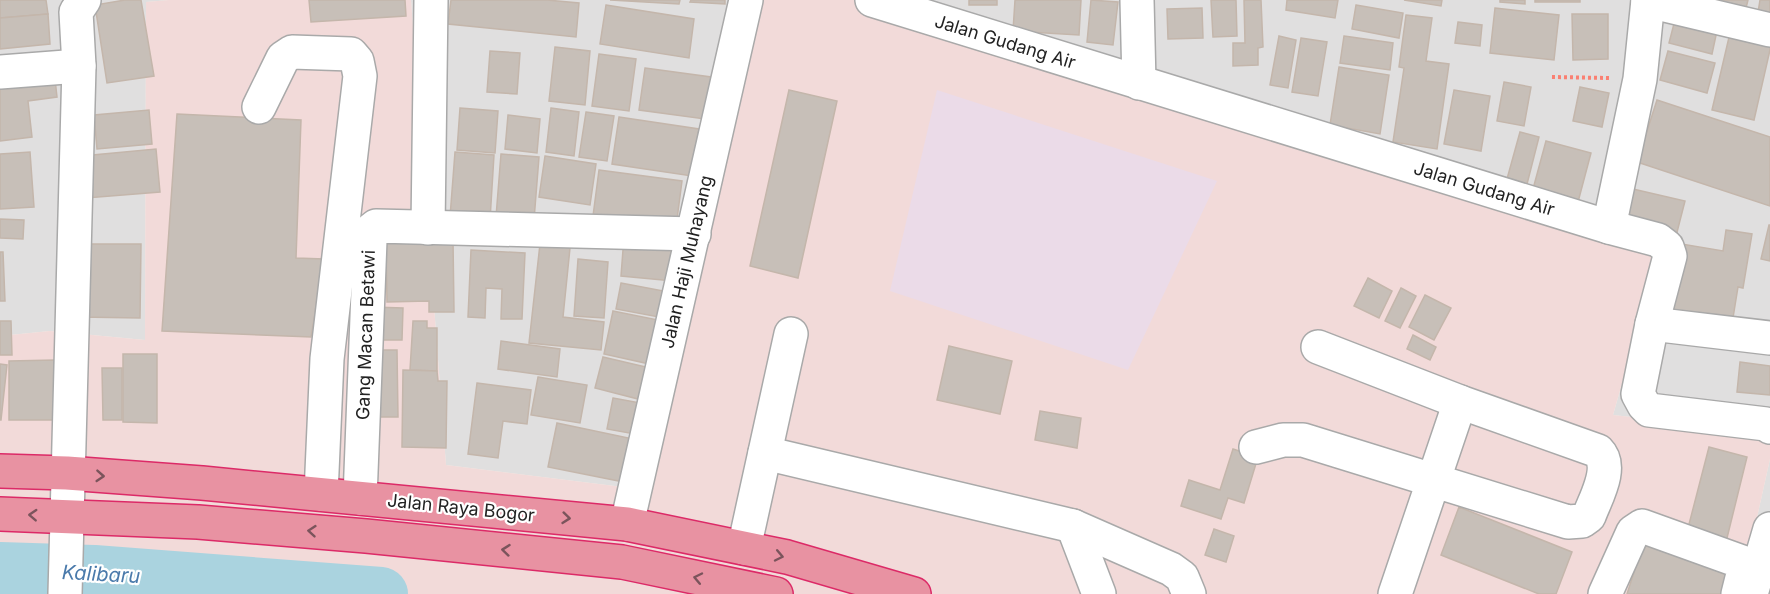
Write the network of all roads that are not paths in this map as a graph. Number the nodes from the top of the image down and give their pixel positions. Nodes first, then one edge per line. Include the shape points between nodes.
1 (84, 0) edge
2 (431, 0) edge
3 (746, 0) edge
4 (872, 0) edge
5 (1137, 0) edge
6 (1648, 1) edge
7 (1770, 30) edge
8 (79, 66) junction
9 (0, 72) edge
10 (1139, 83) junction
11 (259, 107) dead end
12 (1609, 227) junction
13 (428, 228) junction
14 (694, 234) junction
15 (1652, 324) junction
16 (791, 334) dead end
17 (1770, 338) edge
18 (1318, 347) dead end
19 (1460, 402) junction
20 (1770, 427) edge
21 (1256, 447) dead end
22 (765, 453) junction
23 (0, 471) edge
24 (67, 473) junction
25 (1434, 481) junction
26 (321, 494) junction
27 (360, 498) junction
28 (0, 514) edge
29 (627, 524) junction
30 (1073, 526) junction
31 (66, 528) junction
32 (1770, 529) edge
33 (744, 548) junction
34 (735, 585) junction
35 (65, 594) edge
36 (776, 594) edge
37 (914, 594) edge
38 (1099, 594) edge
39 (1189, 594) edge
40 (1395, 594) edge
41 (1605, 594) edge
42 (1738, 594) edge
43 (1751, 594) edge

1 - 8 street via 76,12
2 - 13 street
3 - 14 street, Jalan Haji Muhayang
4 - 10 street, Jalan Gudang Air
5 - 10 street
6 - 7 street
6 - 12 street via 1640,79
8 - 9 street
8 - 24 street
10 - 12 street, Jalan Gudang Air
11 - 26 street via 283,58 292,52 351,54 357,61 360,76 327,359
12 - 15 street, Jalan Gudang Air via 1658,240 1667,247 1670,256
13 - 14 street, Gang Macan Betawi
13 - 27 street, Gang Macan Betawi via 376,226 371,230
14 - 29 street, Jalan Haji Muhayang
15 - 17 street
15 - 20 street via 1638,394 1649,410
16 - 22 street
18 - 19 street
19 - 25 street
19 - 25 street via 1598,451 1606,469 1589,516 1568,522
21 - 25 street via 1303,440
22 - 30 street
22 - 33 street
23 - 24 highway, Jalan Raya Bogor
24 -> 26 highway, Jalan Raya Bogor
24 - 31 street
25 - 40 street
26 - 27 highway, Jalan Raya Bogor
27 -> 29 highway, Jalan Raya Bogor
31 -> 28 highway, Jalan Raya Bogor
29 - 33 highway, Jalan Raya Bogor
30 - 38 street
30 - 39 street via 1171,569 1182,577
34 -> 31 highway, Jalan Raya Bogor via 622,562 366,536 198,522
31 - 35 street
32 - 43 street
33 - 34 highway
33 -> 37 highway, Jalan Raya Bogor
34 - 36 highway, Jalan Raya Bogor
41 - 42 street via 1633,532 1642,526 1742,562

